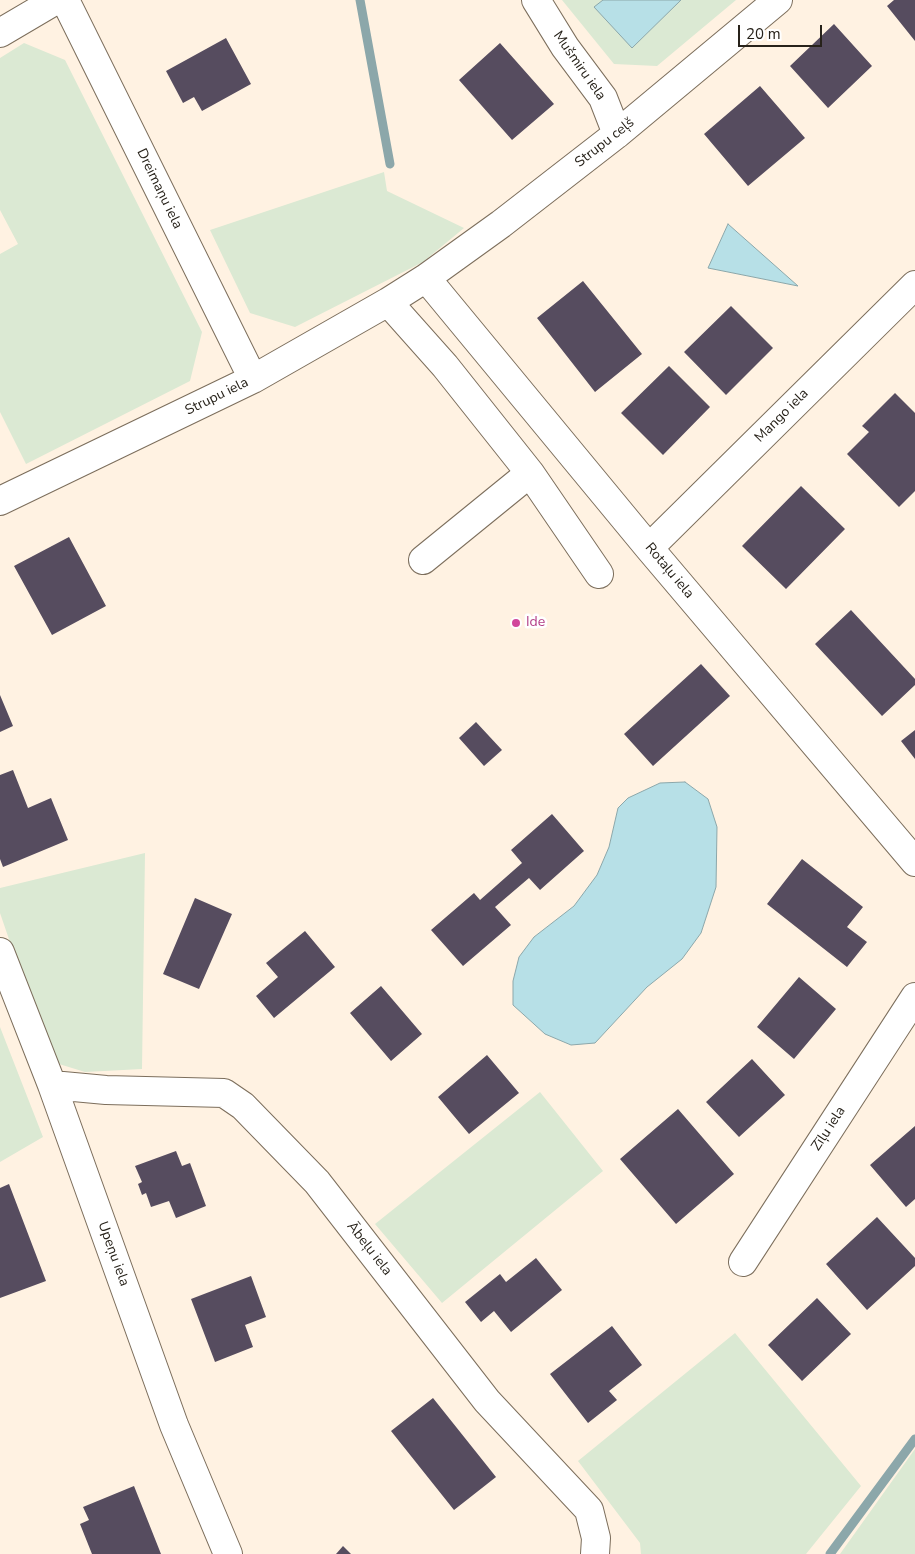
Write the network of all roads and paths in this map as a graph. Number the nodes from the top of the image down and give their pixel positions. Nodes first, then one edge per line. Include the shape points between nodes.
1 (56, 0) edge
2 (65, 0) edge
3 (536, 0) edge
4 (778, 0) edge
5 (0, 33) edge
6 (617, 134) junction
7 (426, 278) junction
8 (915, 285) edge
9 (388, 302) junction
10 (253, 379) junction
11 (530, 473) junction
12 (0, 501) edge
13 (649, 548) junction
14 (423, 560) dead end
15 (599, 574) dead end
16 (915, 862) edge
17 (0, 952) edge
18 (915, 997) edge
19 (52, 1085) junction
20 (743, 1262) dead end
21 (228, 1554) edge
22 (596, 1554) edge

1 - 5 street
2 - 10 street, Dreimaņu iela
3 - 6 street, Mušmiru iela via 565,47 604,98
4 - 6 street, Strupu ceļš
6 - 7 street, Strupu ceļš
7 - 9 street, Strupu iela
7 - 13 street, Rotaļu iela
8 - 13 street, Mango iela
9 - 10 street, Strupu iela
9 - 11 street via 445,366
10 - 12 street, Strupu iela
11 - 14 street
11 - 15 street
13 - 16 street, Rotaļu iela
17 - 19 street, Upeņu iela
18 - 20 street, Zīļu iela
19 - 21 street, Upeņu iela via 174,1425
19 - 22 street, Ābeļu iela via 224,1093 243,1106 317,1182 487,1401 589,1510 596,1538

